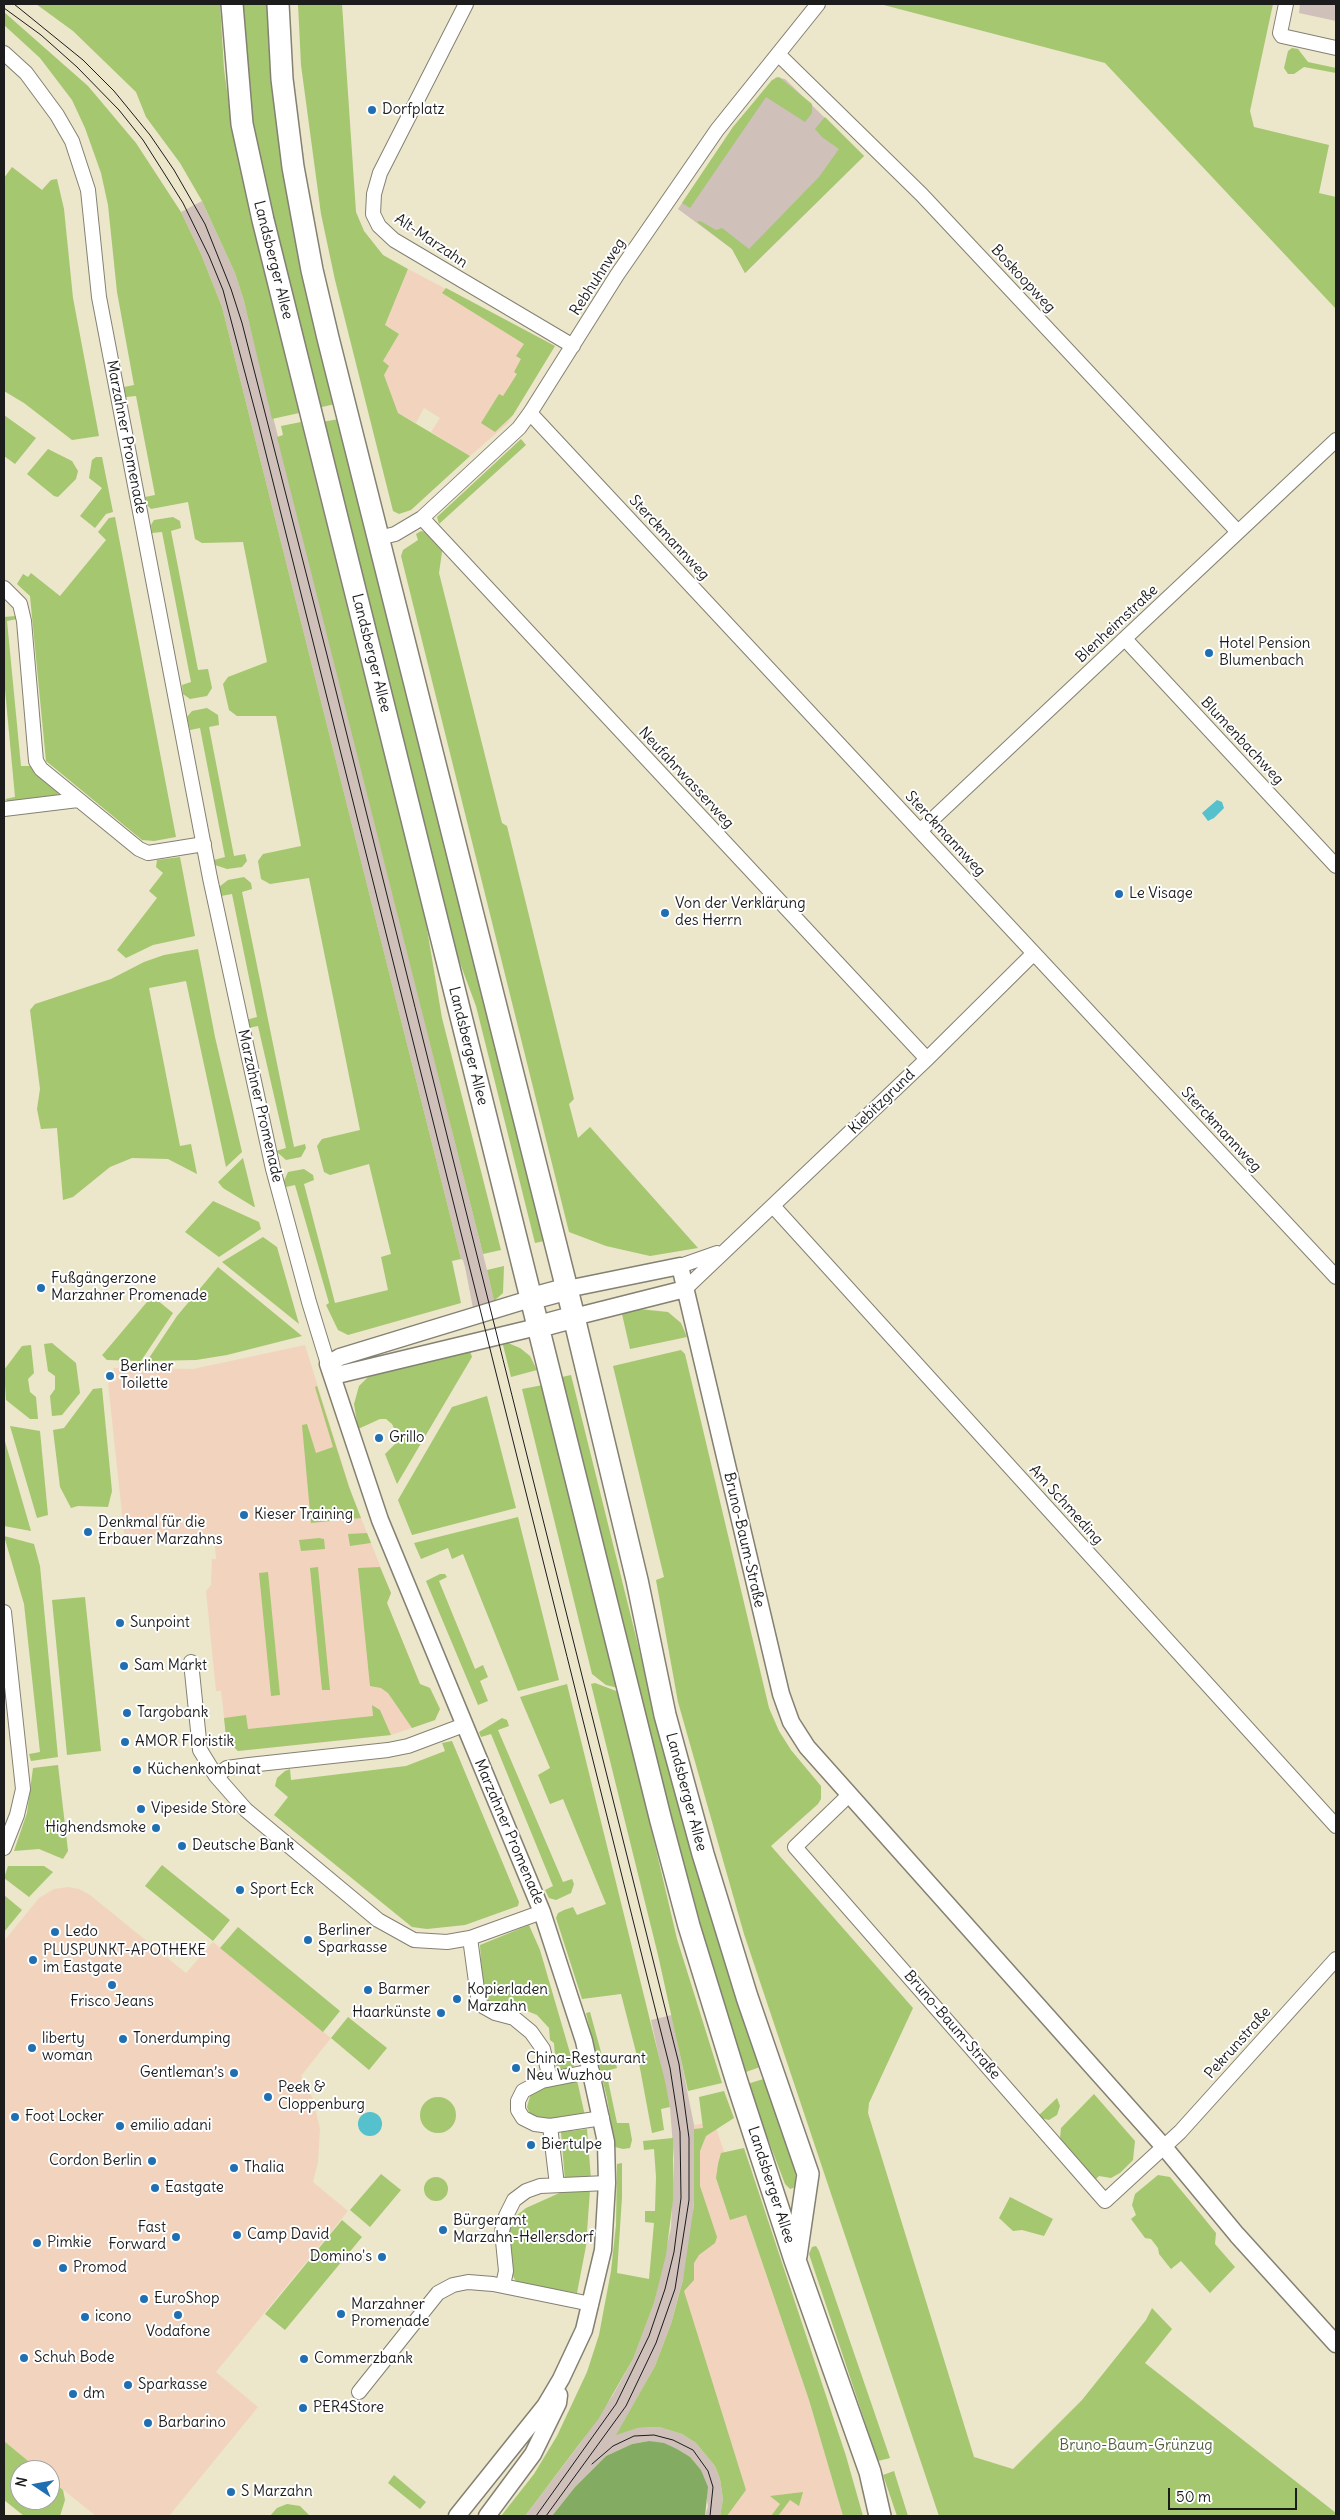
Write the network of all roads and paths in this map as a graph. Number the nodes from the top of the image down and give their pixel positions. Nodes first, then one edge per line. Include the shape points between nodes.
1 (232, 4) edge
2 (278, 4) edge
3 (466, 4) edge
4 (818, 4) edge
5 (1286, 4) edge
6 (1336, 48) edge
7 (4, 53) edge
8 (778, 54) junction
9 (573, 346) junction
10 (530, 413) junction
11 (1336, 440) edge
12 (422, 518) junction
13 (1238, 532) junction
14 (378, 538) junction
15 (4, 588) edge
16 (1125, 639) junction
17 (78, 800) junction
18 (4, 809) edge
19 (920, 831) junction
20 (204, 844) junction
21 (1336, 866) edge
22 (1033, 954) junction
23 (927, 1059) junction
24 (773, 1206) junction
25 (727, 1248) junction
26 (680, 1266) junction
27 (1336, 1277) edge
28 (567, 1289) junction
29 (685, 1289) junction
30 (530, 1299) junction
31 (574, 1317) junction
32 (538, 1328) junction
33 (331, 1370) junction
34 (4, 1612) edge
35 (191, 1662) dead end
36 (464, 1725) junction
37 (216, 1776) junction
38 (849, 1795) junction
39 (1336, 1826) edge
40 (4, 1848) edge
41 (542, 1912) junction
42 (470, 1938) junction
43 (1336, 1959) edge
44 (592, 2071) junction
45 (550, 2079) junction
46 (602, 2118) junction
47 (550, 2126) junction
48 (1164, 2147) junction
49 (607, 2183) junction
50 (557, 2185) junction
51 (795, 2260) junction
52 (503, 2285) junction
53 (591, 2304) junction
54 (1336, 2344) edge
55 (562, 2379) junction
56 (359, 2392) dead end
57 (457, 2516) edge
58 (487, 2516) edge
59 (880, 2516) edge

1 - 30 main road, Landsberger Allee via 242,124 251,169
2 - 14 main road, Landsberger Allee via 282,79 302,220
3 - 9 street, Alt-Marzahn via 380,173 373,214 379,226 394,240
4 - 8 street, Rebhuhnweg
5 - 6 street via 1282,36
7 - 20 street, Marzahner Promenade via 26,73 57,114 72,141 88,190 99,297
8 - 9 street, Rebhuhnweg via 717,130 617,275
8 - 13 street, Boskoopweg via 922,196
9 - 10 street, Rebhuhnweg
10 - 12 street, Rebhuhnweg via 496,450
10 - 19 street, Sterckmannweg
11 - 13 street, Blenheimstraße
12 - 14 street, Rebhuhnweg via 395,534
12 - 23 street, Neufahrwasserweg
13 - 16 street, Blenheimstraße
14 - 28 main road, Landsberger Allee
15 - 17 street via 20,604 24,621 36,761
16 - 19 street, Blenheimstraße
16 - 21 street, Blumenbachweg
17 - 18 street
17 - 20 street via 139,849 148,852
19 - 22 street, Sterckmannweg
20 - 33 street, Marzahner Promenade via 274,1169
22 - 23 street, Kiebitzgrund
22 - 27 street, Sterckmannweg
23 - 24 street, Kiebitzgrund
24 - 25 street, Kiebitzgrund
24 - 39 street, Am Schmeding
25 - 26 street, Kiebitzgrund
25 - 29 street, Kiebitzgrund
26 - 28 street, Kiebitzgrund
26 - 29 street, Bruno-Baum-Straße
28 - 30 main road
28 - 31 main road, Landsberger Allee
29 - 31 street
29 - 38 street, Bruno-Baum-Straße via 780,1694 791,1722 807,1748
30 - 32 main road, Landsberger Allee
30 - 33 street via 340,1357
31 - 32 main road
31 - 51 main road, Landsberger Allee via 680,1770 747,1996 808,2174
32 - 33 street via 358,1368
32 - 51 main road, Landsberger Allee via 689,1926
33 - 36 street, Marzahner Promenade via 380,1520
34 - 40 street via 23,1789
35 - 37 street via 200,1750
36 - 37 street via 408,1746 227,1768
36 - 41 street, Marzahner Promenade
37 - 42 street via 246,1810 378,1920 414,1940 447,1942
38 - 48 street, Bruno-Baum-Straße
38 - 48 street, Bruno-Baum-Straße via 795,1847 1105,2202
41 - 42 street
41 - 44 street, Marzahner Promenade
42 - 45 street via 479,2004 514,2018 531,2032 543,2049
43 - 48 street, Pekrunstraße
44 - 45 street
44 - 46 street, Marzahner Promenade
45 - 47 street via 523,2091 518,2110 522,2118
46 - 47 street
46 - 49 street, Marzahner Promenade
47 - 50 street
48 - 54 street, Bruno-Baum-Straße via 1237,2235
49 - 50 street
49 - 53 street, Marzahner Promenade via 604,2250
50 - 52 street via 540,2186 514,2200 502,2231 506,2270
51 - 59 main road, Landsberger Allee via 866,2461
52 - 53 street
52 - 56 street via 468,2282 453,2285 438,2294
53 - 55 street, Marzahner Promenade via 584,2330
55 - 57 street, Marzahner Promenade via 528,2428
55 - 58 street, Marzahner Promenade via 558,2404 533,2454

